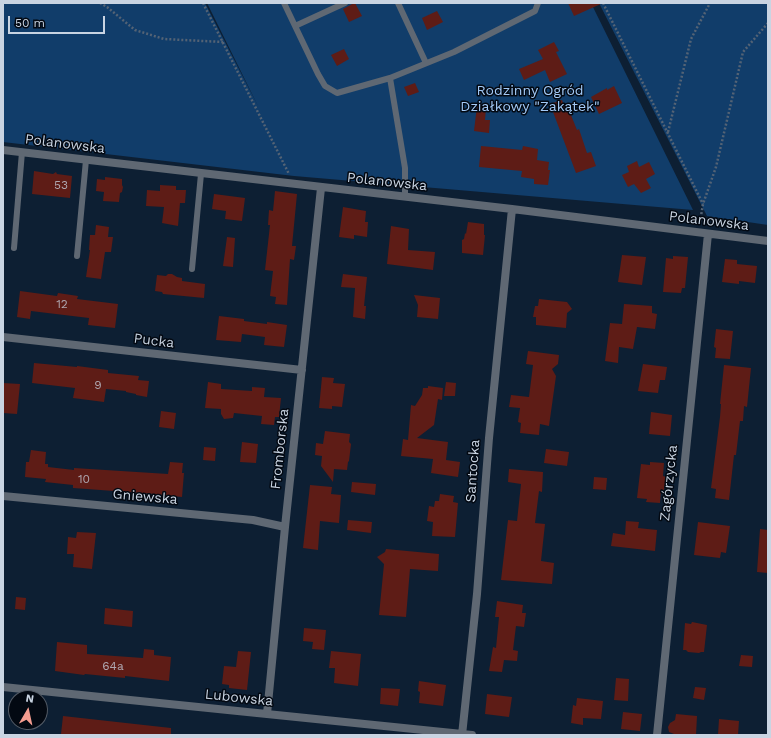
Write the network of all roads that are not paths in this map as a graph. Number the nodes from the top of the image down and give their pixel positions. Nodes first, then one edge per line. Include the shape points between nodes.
1 (284, 3) edge
2 (345, 3) edge
3 (398, 3) edge
4 (538, 3) edge
5 (295, 26) junction
6 (426, 63) junction
7 (390, 78) junction
8 (3, 150) edge
9 (22, 152) junction
10 (86, 160) junction
11 (201, 174) junction
12 (321, 188) junction
13 (405, 198) junction
14 (512, 209) junction
15 (704, 233) junction
16 (768, 241) edge
17 (14, 248) dead end
18 (77, 256) dead end
19 (192, 269) dead end
20 (3, 337) edge
21 (302, 370) junction
22 (3, 496) edge
23 (284, 527) junction
24 (3, 687) edge
25 (267, 714) junction
26 (462, 734) edge
27 (472, 735) edge
28 (657, 735) edge

1 - 5 lane
2 - 5 lane
3 - 6 lane
4 - 6 lane via 535,11 454,52
5 - 7 lane via 325,86 336,93
6 - 7 lane
7 - 13 lane via 405,168
8 - 9 street, Polanowska
9 - 10 street, Polanowska
9 - 17 lane
10 - 11 street, Polanowska
10 - 18 lane
11 - 12 street, Polanowska
11 - 19 lane
12 - 13 street, Polanowska
12 - 21 street, Fromborska
13 - 14 street, Polanowska
14 - 15 street, Polanowska
14 - 26 street, Santocka
15 - 16 street, Polanowska
15 - 28 street, Zagórzycka
20 - 21 street, Pucka
21 - 23 street, Fromborska
22 - 23 street, Gniewska via 253,520
23 - 25 street, Fromborska
24 - 25 street, Lubowska
25 - 26 street, Lubowska
26 - 27 street, Lubowska

